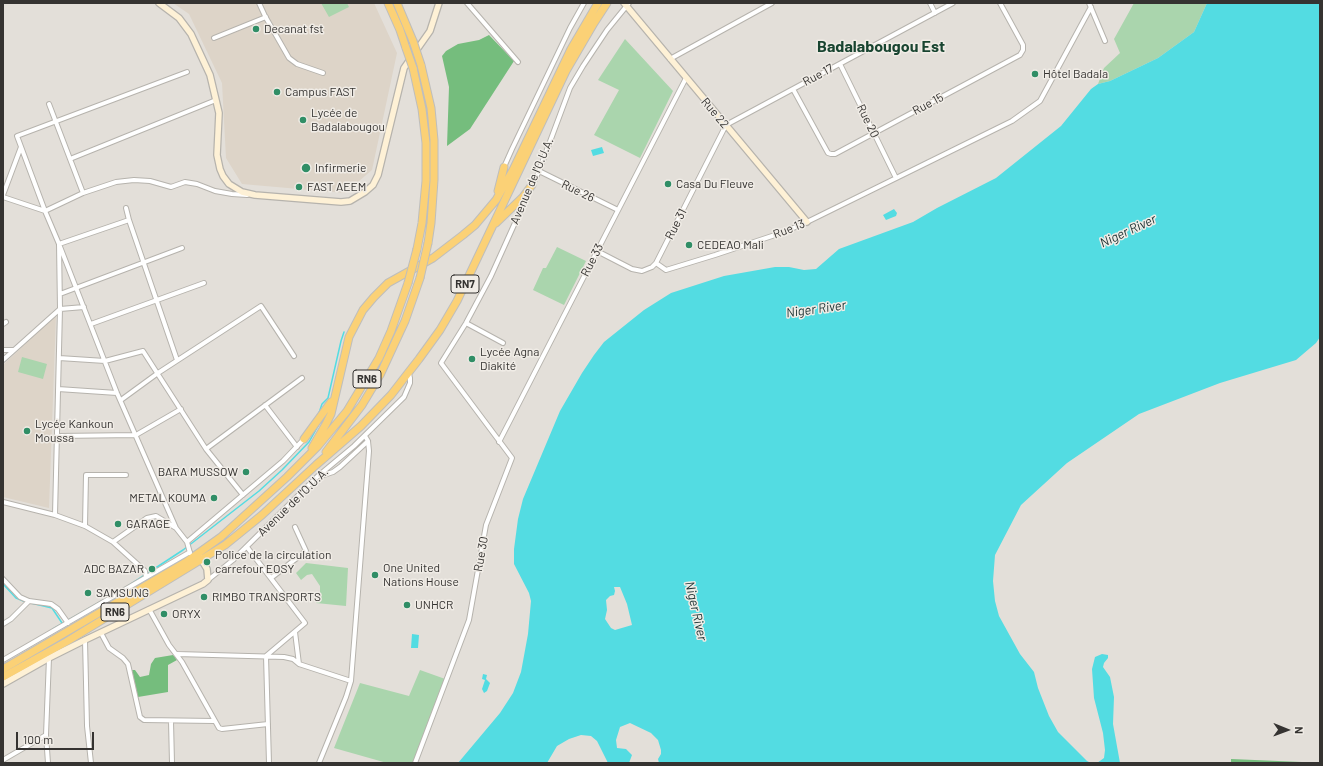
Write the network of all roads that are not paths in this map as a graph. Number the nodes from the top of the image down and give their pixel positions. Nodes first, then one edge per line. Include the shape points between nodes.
1 (159, 3) edge
2 (259, 3) edge
3 (388, 3) edge
4 (397, 3) edge
5 (439, 3) edge
6 (467, 3) edge
7 (584, 3) edge
8 (598, 3) edge
9 (607, 3) edge
10 (772, 3) edge
11 (930, 3) edge
12 (953, 3) edge
13 (1000, 3) edge
14 (626, 4) edge
15 (1090, 4) edge
16 (935, 13) junction
17 (266, 17) junction
18 (214, 38) dead end
19 (1105, 41) dead end
20 (670, 59) junction
21 (518, 62) dead end
22 (840, 64) junction
23 (187, 72) dead end
24 (323, 73) dead end
25 (686, 78) junction
26 (794, 89) junction
27 (216, 100) junction
28 (49, 104) dead end
29 (56, 122) junction
30 (726, 125) junction
31 (874, 133) junction
32 (21, 146) junction
33 (70, 159) junction
34 (504, 166) joint
35 (539, 171) junction
36 (896, 178) junction
37 (532, 185) junction
38 (83, 193) junction
39 (255, 195) junction
40 (3, 196) edge
41 (496, 200) junction
42 (126, 208) dead end
43 (618, 210) junction
44 (45, 211) junction
45 (129, 220) junction
46 (807, 222) junction
47 (493, 226) junction
48 (59, 244) junction
49 (182, 248) dead end
50 (597, 251) junction
51 (144, 263) junction
52 (656, 263) junction
53 (204, 283) dead end
54 (76, 288) junction
55 (60, 294) junction
56 (157, 300) junction
57 (84, 308) junction
58 (60, 309) junction
59 (466, 323) junction
60 (90, 324) junction
61 (503, 343) dead end
62 (3, 350) edge
63 (14, 350) junction
64 (294, 356) dead end
65 (59, 358) junction
66 (3, 360) edge
67 (178, 360) junction
68 (105, 361) junction
69 (441, 363) joint
70 (158, 373) junction
71 (409, 374) junction
72 (302, 378) dead end
73 (58, 389) junction
74 (117, 393) junction
75 (336, 395) junction
76 (121, 400) junction
77 (265, 405) junction
78 (181, 409) junction
79 (136, 435) junction
80 (57, 436) junction
81 (365, 436) junction
82 (304, 439) joint
83 (368, 441) junction
84 (499, 442) junction
85 (297, 447) junction
86 (206, 449) junction
87 (303, 461) junction
88 (316, 465) junction
89 (126, 475) dead end
90 (318, 476) junction
91 (243, 495) junction
92 (3, 502) edge
93 (54, 515) junction
94 (85, 526) junction
95 (295, 527) dead end
96 (176, 528) junction
97 (114, 542) junction
98 (187, 542) junction
99 (247, 547) junction
100 (194, 553) junction
101 (202, 560) junction
102 (146, 577) junction
103 (271, 578) junction
104 (208, 580) junction
105 (4, 581) edge
106 (29, 601) junction
107 (149, 609) junction
108 (68, 623) junction
109 (3, 624) edge
110 (295, 632) junction
111 (102, 633) junction
112 (85, 640) junction
113 (177, 654) junction
114 (266, 656) junction
115 (49, 658) junction
116 (3, 660) edge
117 (299, 664) junction
118 (3, 669) edge
119 (3, 677) edge
120 (351, 681) junction
121 (3, 684) edge
122 (171, 721) junction
123 (214, 721) junction
124 (268, 724) junction
125 (46, 735) junction
126 (3, 760) edge
127 (48, 763) edge
128 (91, 763) edge
129 (172, 763) edge
130 (269, 763) edge
131 (319, 763) edge
132 (414, 763) edge

1 - 27 street via 179,18 191,34 210,75
2 - 17 street
3 - 87 highway, RN6, bridge via 413,68 422,109 426,143 422,223 408,283 379,358 347,411
4 - 88 highway, RN6, bridge via 421,65 431,108 434,180 428,243 420,278 405,321 380,375 362,405
5 - 39 street via 430,31 404,68 378,175 373,185 358,198 346,202
6 - 21 street
7 - 34 street
8 - 41 highway via 571,49
9 - 47 highway, RN7 via 566,71
10 - 20 street
11 - 16 street
12 - 16 street, Rue 17
13 - 31 street, Rue 15 via 1023,45 1020,55
14 - 20 street, Rue 22
14 - 35 street, Avenue de l'O.U.A. via 582,66 570,88
15 - 19 street
15 - 36 street, Rue 13 via 1040,101 1012,121
16 - 22 street, Rue 17
17 - 18 street
17 - 24 street via 289,58 297,64
20 - 25 street, Rue 22
22 - 26 street, Rue 17
22 - 31 street, Rue 20
23 - 29 street
25 - 30 street, Rue 22
25 - 43 street, Rue 33
26 - 30 street, Rue 17
26 - 31 street, Rue 15 via 828,153 836,154
27 - 33 street
27 - 39 street via 219,113 217,155 220,169 235,188
28 - 29 street
29 - 32 street via 17,136
29 - 33 street
30 - 46 street, Rue 22
30 - 52 street, Rue 31
31 - 36 street, Rue 20
32 - 40 street
32 - 44 street
33 - 38 street
34 - 41 highway
35 - 37 street, Avenue de l'O.U.A.
35 - 43 street, Rue 26
36 - 46 street, Rue 13
37 - 47 highway
37 - 59 street, Avenue de l'O.U.A. via 491,276
38 - 39 street via 116,182 134,180 171,187 185,182 215,191
38 - 44 street
40 - 44 street
41 - 75 highway via 463,235 433,258 388,283 367,306 355,324 344,352
42 - 45 street
43 - 50 street, Rue 33
44 - 48 street
45 - 48 street
45 - 51 street
46 - 52 street, Rue 13 via 784,232 666,270
47 - 71 highway, RN7 via 457,301
48 - 54 street
48 - 55 street
49 - 51 street
50 - 52 street via 632,269 647,270
50 - 84 street, Rue 33
51 - 54 street
51 - 56 street
53 - 56 street
54 - 55 street
54 - 57 street
55 - 58 street
56 - 60 street
56 - 67 street
57 - 58 street
57 - 60 street
58 - 63 street
58 - 65 street
59 - 61 street
59 - 69 street, Avenue de l'O.U.A.
60 - 68 street
62 - 63 street
63 - 66 street
64 - 67 street via 261,306
65 - 68 street
65 - 73 street
67 - 70 street
68 - 70 street via 143,351
68 - 74 street
69 - 84 street, Rue 30
70 - 76 street
70 - 78 street
71 - 81 street, Avenue de l'O.U.A. via 410,384 404,397
71 - 88 highway, RN7 via 361,426
72 - 77 street
73 - 74 street
73 - 80 street
74 - 76 street
75 - 82 highway
75 - 87 highway via 326,424
76 - 79 street
77 - 85 street
77 - 86 street
78 - 79 street
78 - 86 street
79 - 80 street
79 - 96 street
80 - 93 street
81 - 83 street
81 - 90 street, Avenue de l'O.U.A.
82 - 85 street
83 - 90 street via 333,472
83 - 120 street
84 - 132 street, Rue 30 via 512,458 486,525 469,620
85 - 91 street
86 - 91 street
87 - 100 highway, Avenue de l'O.U.A. / RN6 via 226,532
88 - 101 highway, Avenue de l'O.U.A. / RN6 via 242,532
89 - 94 street via 86,475
90 - 99 street, Avenue de l'O.U.A.
91 - 98 street
92 - 93 street
93 - 94 street
94 - 97 street
95 - 103 street via 306,551
96 - 97 street via 156,516 150,516
96 - 98 street
97 - 102 street via 145,571
98 - 100 street
99 - 103 street
99 - 104 street, Avenue de l'O.U.A.
100 - 101 street
100 - 102 street, Avenue de l'O.U.A.
100 - 118 highway, Avenue de l'O.U.A. / RN6 via 184,562
101 - 104 street via 207,569
101 - 119 highway, Avenue de l'O.U.A. / RN6
102 - 108 street, Avenue de l'O.U.A.
103 - 110 street via 305,623
104 - 107 street, Avenue de l'O.U.A.
105 - 106 street via 20,597
106 - 108 street via 51,604
106 - 109 street
107 - 111 street, Avenue de l'O.U.A.
107 - 113 street via 169,645
108 - 116 street, Avenue de l'O.U.A.
110 - 114 street
110 - 117 street
111 - 112 street, Avenue de l'O.U.A.
111 - 122 street via 109,648 128,664 140,717 144,720
112 - 115 street, Avenue de l'O.U.A.
112 - 128 street
113 - 114 street
113 - 123 street
114 - 117 street via 293,659
114 - 124 street
115 - 121 street, Avenue de l'O.U.A.
115 - 125 street
117 - 120 street
120 - 131 street
122 - 123 street
122 - 129 street
123 - 124 street via 222,729
124 - 130 street
125 - 126 street
125 - 127 street

